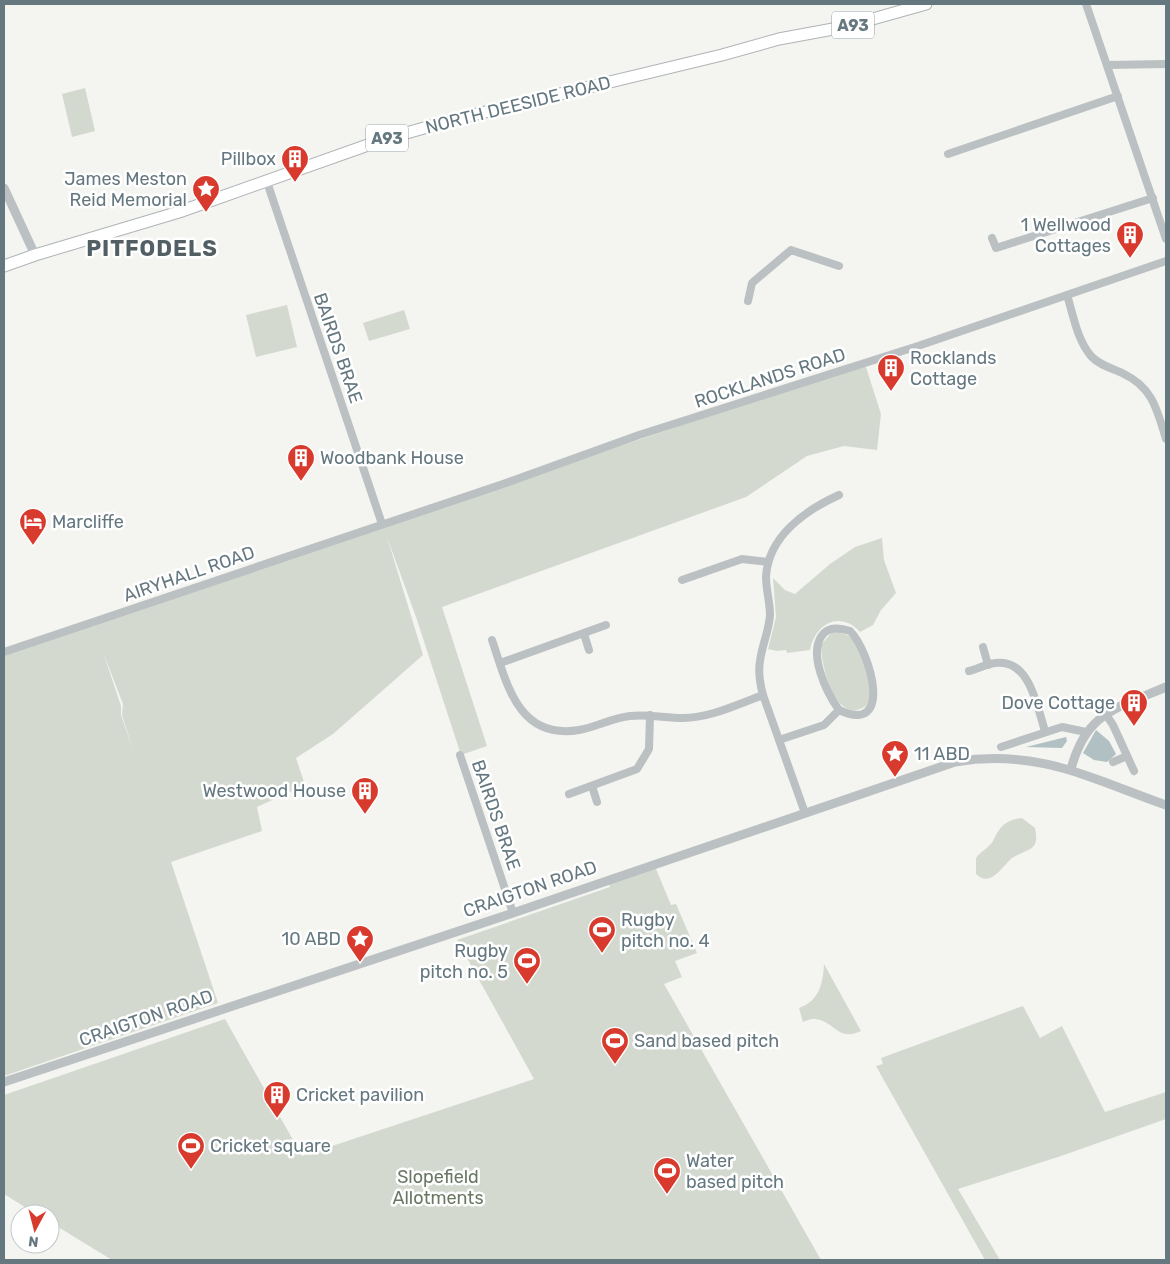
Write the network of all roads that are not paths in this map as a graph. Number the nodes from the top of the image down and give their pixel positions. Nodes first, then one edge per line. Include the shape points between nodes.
1 (926, 4) edge
2 (1086, 4) edge
3 (1166, 64) edge
4 (1107, 66) junction
5 (1118, 96) junction
6 (948, 154) dead end
7 (267, 182) junction
8 (4, 188) edge
9 (1153, 198) junction
10 (992, 238) dead end
11 (1166, 239) edge
12 (35, 254) junction
13 (1166, 262) edge
14 (4, 266) edge
15 (839, 266) dead end
16 (1067, 295) junction
17 (748, 300) dead end
18 (1166, 438) edge
19 (839, 495) dead end
20 (382, 524) junction
21 (768, 562) junction
22 (682, 580) dead end
23 (606, 625) dead end
24 (584, 634) junction
25 (492, 640) dead end
26 (983, 647) dead end
27 (589, 650) dead end
28 (4, 652) edge
29 (500, 663) junction
30 (988, 665) junction
31 (969, 671) dead end
32 (1166, 688) edge
33 (763, 695) junction
34 (839, 710) junction
35 (1105, 713) junction
36 (650, 715) junction
37 (1045, 732) junction
38 (1086, 732) junction
39 (779, 740) junction
40 (1001, 747) dead end
41 (460, 755) dead end
42 (1127, 756) junction
43 (1113, 762) dead end
44 (1071, 769) junction
45 (1134, 771) dead end
46 (592, 786) junction
47 (569, 794) dead end
48 (597, 802) dead end
49 (1166, 805) edge
50 (805, 813) junction
51 (513, 913) junction
52 (4, 1082) edge

1 - 7 main road, NORTH DEESIDE ROAD / A93 via 852,25 779,39 722,56 452,120 374,142
2 - 4 street
3 - 4 street
4 - 5 street
5 - 6 street
5 - 9 street
7 - 12 main road, NORTH DEESIDE ROAD / A93 via 179,212
7 - 20 street, BAIRDS BRAE
8 - 12 street
9 - 10 street via 996,248
9 - 11 street
12 - 14 main road, NORTH DEESIDE ROAD / A93
13 - 16 street, ROCKLANDS ROAD
15 - 17 street via 791,250 752,282
16 - 18 street via 1090,355 1103,366 1144,386 1154,402
16 - 20 street, ROCKLANDS ROAD via 639,435
19 - 21 street via 801,516 781,538
20 - 28 street, AIRYHALL ROAD
21 - 22 street via 742,559
21 - 33 street via 766,580 770,615 759,679
23 - 24 street
24 - 27 street
24 - 29 street
25 - 29 street
26 - 30 street
29 - 36 street via 508,690 518,708 534,723 553,730 580,730 629,716
30 - 31 street
30 - 37 street via 1007,664 1024,675
32 - 35 street
33 - 36 street via 701,716
33 - 39 street
34 - 34 street via 863,713 873,701 874,685 864,651 855,637 850,631 834,628 827,630 818,641 817,659 824,685
34 - 39 street via 824,725
35 - 38 street
35 - 42 street
36 - 46 street via 649,749 637,769
37 - 38 street via 1070,727
37 - 40 street
38 - 44 street
39 - 50 street
41 - 51 street, BAIRDS BRAE
42 - 43 street
42 - 45 street
44 - 49 street, CRAIGTON ROAD
44 - 50 street, CRAIGTON ROAD via 1007,759 972,759 944,765
46 - 47 street
46 - 48 street
50 - 51 street, CRAIGTON ROAD
51 - 52 street, CRAIGTON ROAD

